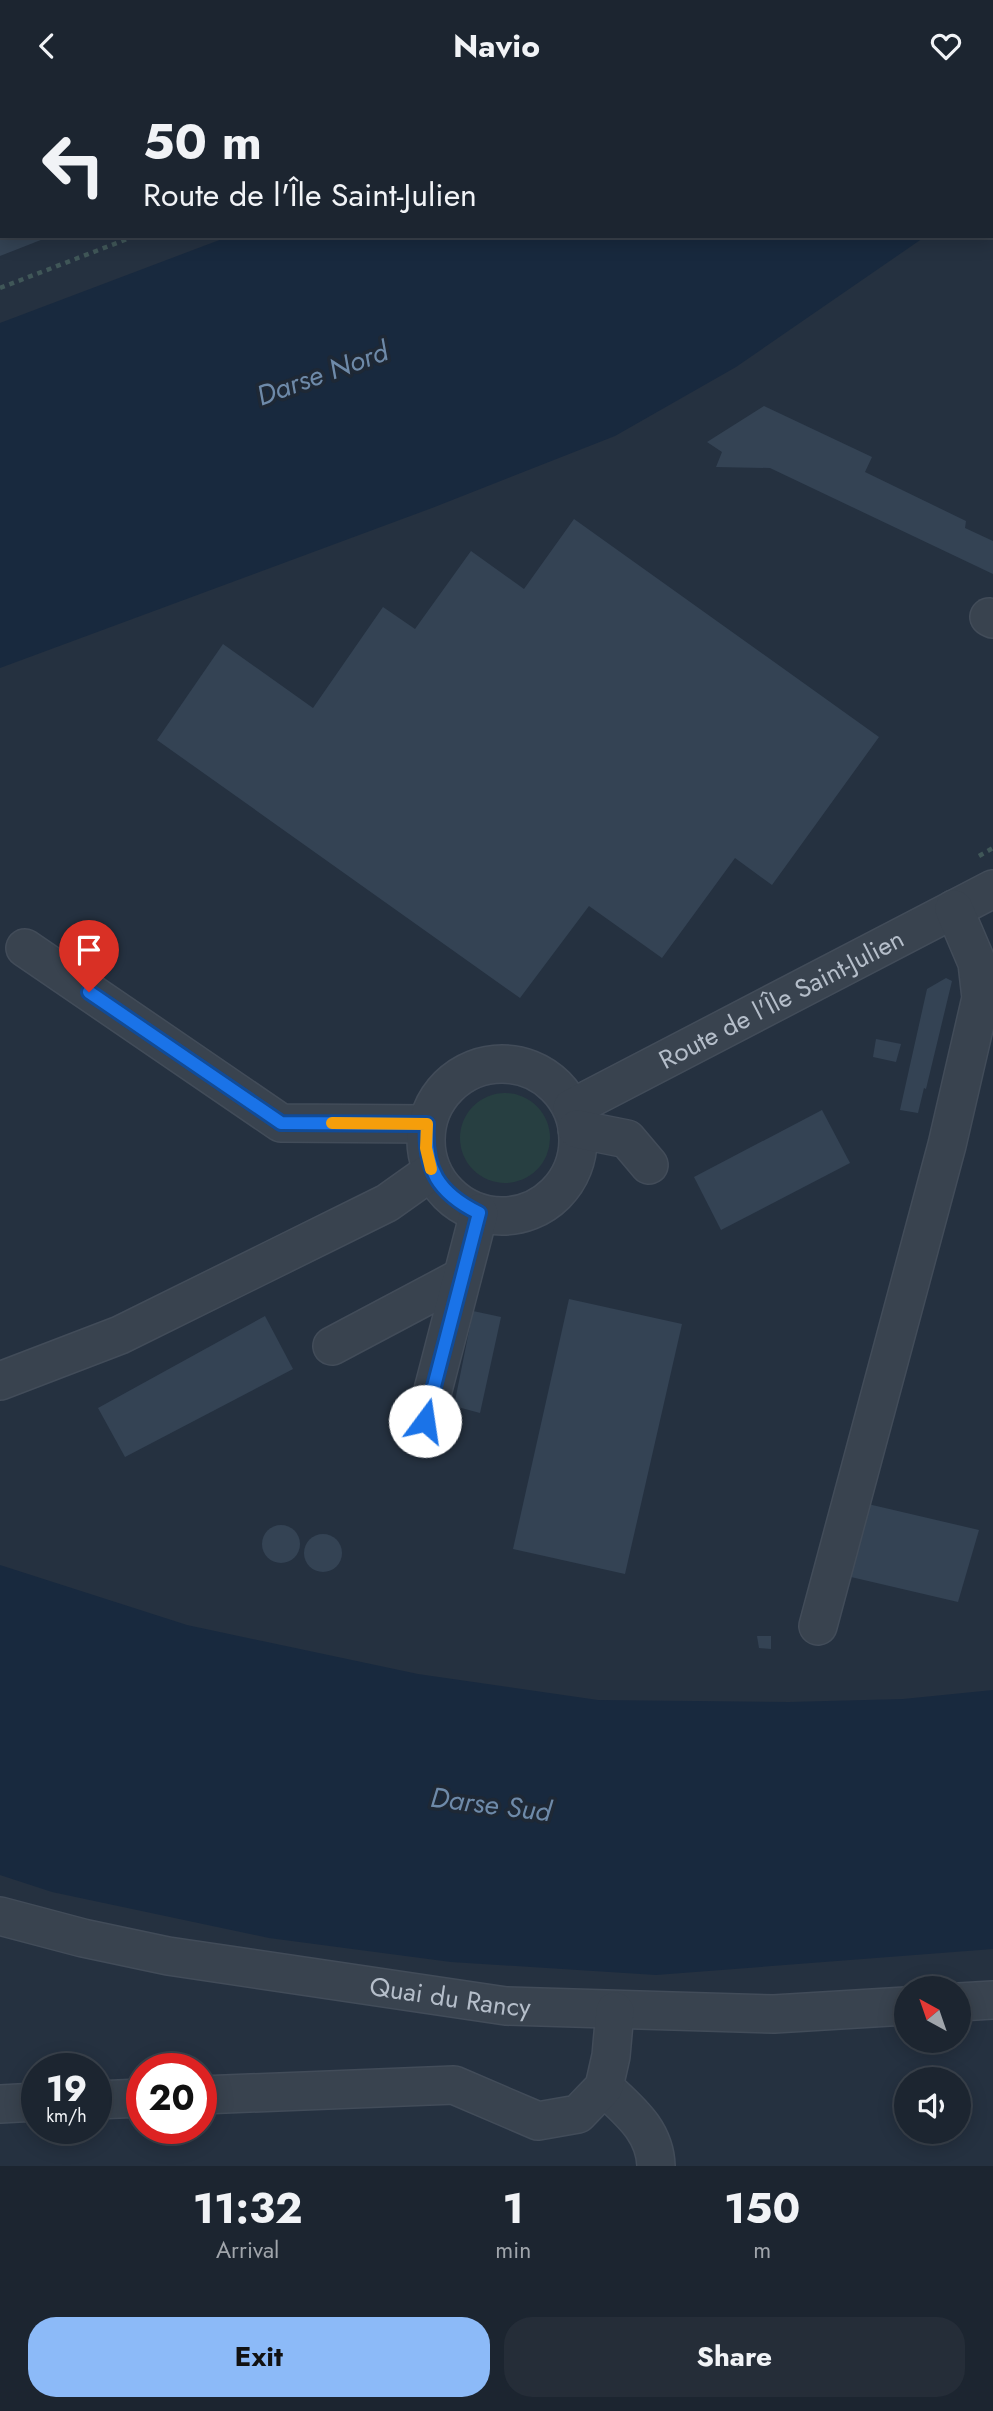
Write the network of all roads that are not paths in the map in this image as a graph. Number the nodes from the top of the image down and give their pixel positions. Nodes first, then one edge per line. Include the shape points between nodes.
1 (993, 889) edge
2 (954, 909) junction
3 (25, 948) dead end
4 (574, 1118) junction
5 (427, 1124) junction
6 (649, 1164) dead end
7 (432, 1171) junction
8 (479, 1213) junction
9 (462, 1277) junction
10 (332, 1346) dead end
11 (0, 1381) edge
12 (425, 1421) dead end
13 (818, 1626) dead end
14 (0, 1916) edge
15 (993, 2000) edge
16 (971, 2001) edge
17 (894, 2007) edge
18 (615, 2011) junction
19 (604, 2087) junction
20 (217, 2094) edge
21 (21, 2103) edge
22 (0, 2104) edge
23 (656, 2166) edge

1 - 2 street, Route de l'Île Saint-Julien
2 - 4 street, Route de l'Île Saint-Julien
2 - 13 street via 977,963 981,998 947,1145
3 - 5 street via 281,1123
4 - 5 street via 559,1089 540,1073 494,1064 471,1070 451,1083
4 - 6 street via 627,1139
4 - 8 street via 577,1154 568,1178 551,1198 529,1211 504,1216
5 - 7 street via 426,1148
7 - 8 street via 443,1189
7 - 11 street via 387,1203 120,1335
8 - 9 street
9 - 10 street
9 - 12 street
14 - 18 street, Quai du Rancy via 156,1953 284,1974 506,2006
15 - 16 street
17 - 18 street, Quai du Rancy via 774,2014
18 - 19 street
19 - 20 street via 578,2114 538,2121 454,2085
19 - 23 street via 642,2124 656,2153
21 - 22 street

